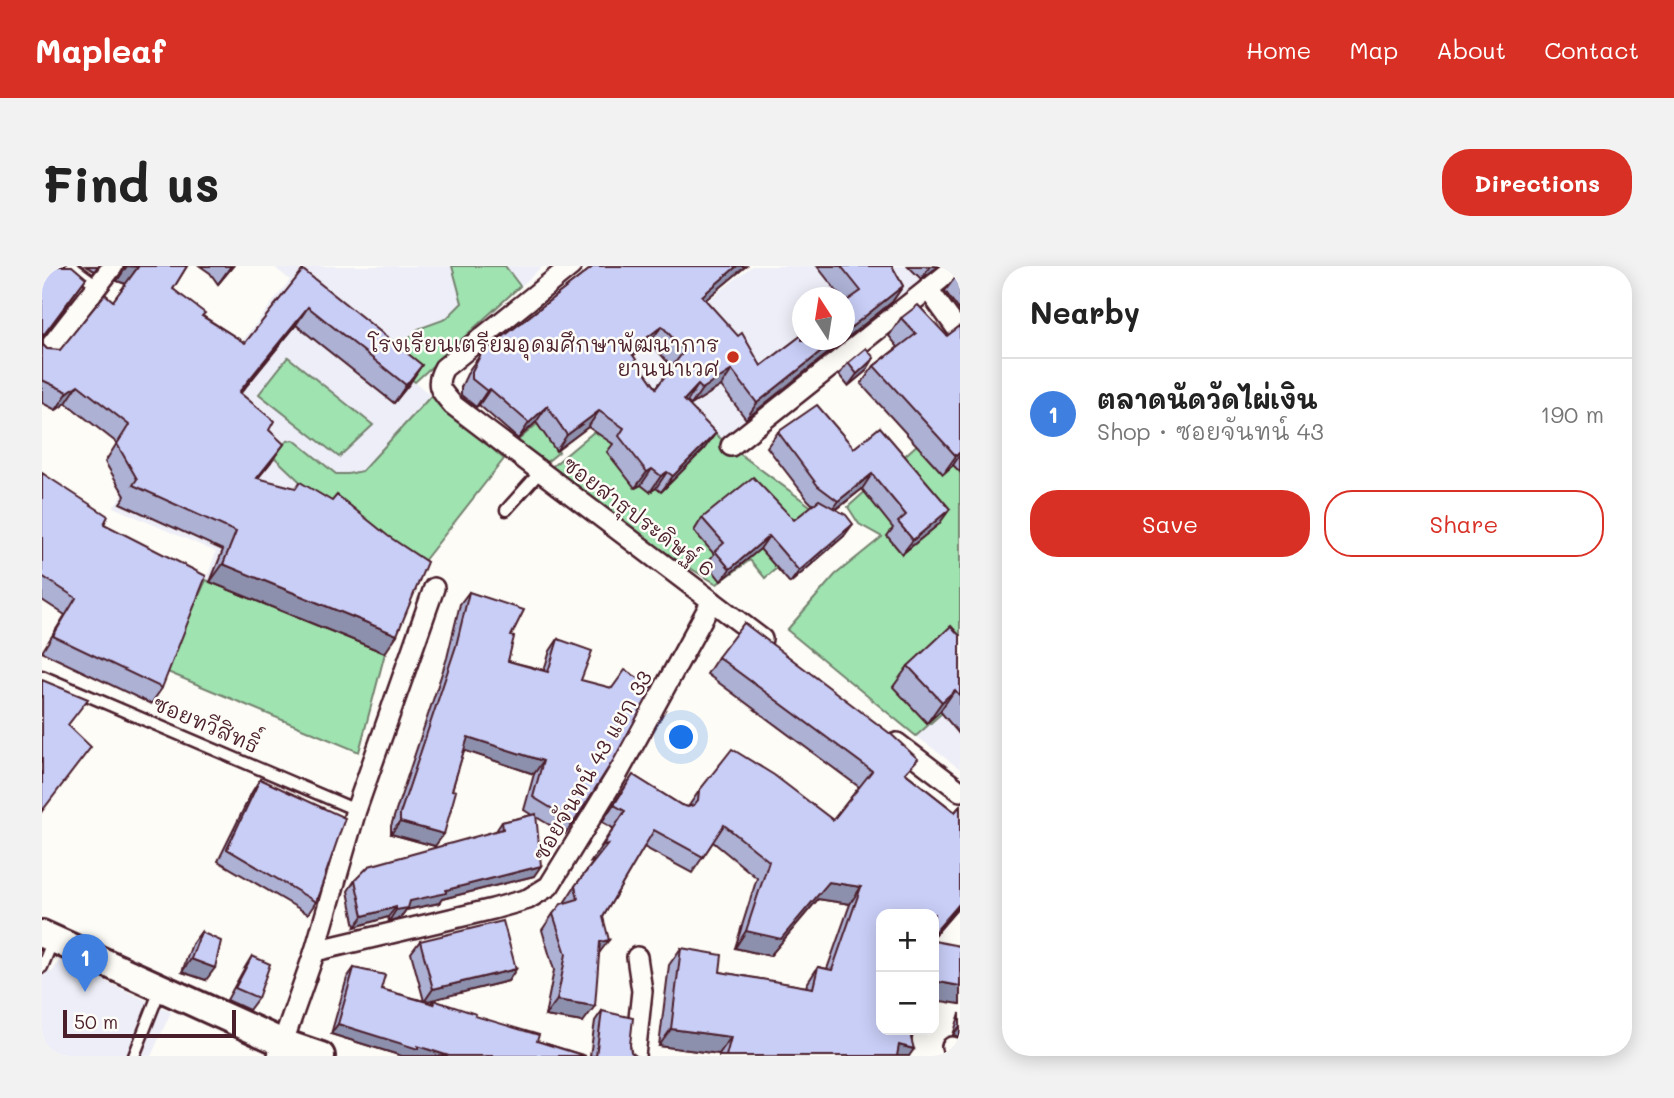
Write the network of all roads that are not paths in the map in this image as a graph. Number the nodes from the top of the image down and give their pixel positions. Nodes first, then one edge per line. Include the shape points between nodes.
1 (71, 266) edge
2 (113, 266) edge
3 (571, 266) edge
4 (957, 266) edge
5 (97, 285) junction
6 (928, 289) junction
7 (960, 333) edge
8 (42, 357) edge
9 (731, 446) dead end
10 (540, 472) junction
11 (506, 510) dead end
12 (434, 589) dead end
13 (712, 601) junction
14 (777, 651) edge
15 (42, 676) edge
16 (886, 734) edge
17 (960, 791) edge
18 (356, 810) junction
19 (47, 937) edge
20 (315, 951) junction
21 (636, 957) dead end
22 (42, 967) edge
23 (160, 989) junction
24 (280, 1049) edge
25 (134, 1056) edge
26 (321, 1056) edge
27 (635, 1056) edge

1 - 5 lane
2 - 5 street
3 - 10 street, ซอยสาธุประดิษฐ์ 6 via 444,369 438,379 453,405
4 - 6 street
5 - 8 street
6 - 7 street
6 - 9 street
10 - 11 lane
10 - 13 street, ซอยสาธุประดิษฐ์ 6
12 - 18 street
13 - 14 street, ซอยสาธุประดิษฐ์ 6
13 - 20 street, ซอยจันทน์ 43 แยก 33 via 623,779 550,886 528,899 493,909
15 - 18 lane, ซอยทวีสิทธิ์
16 - 17 street
18 - 20 street
19 - 22 lane
19 - 23 street
20 - 24 street
21 - 27 street via 642,990
23 - 24 street
23 - 25 lane
24 - 26 street

